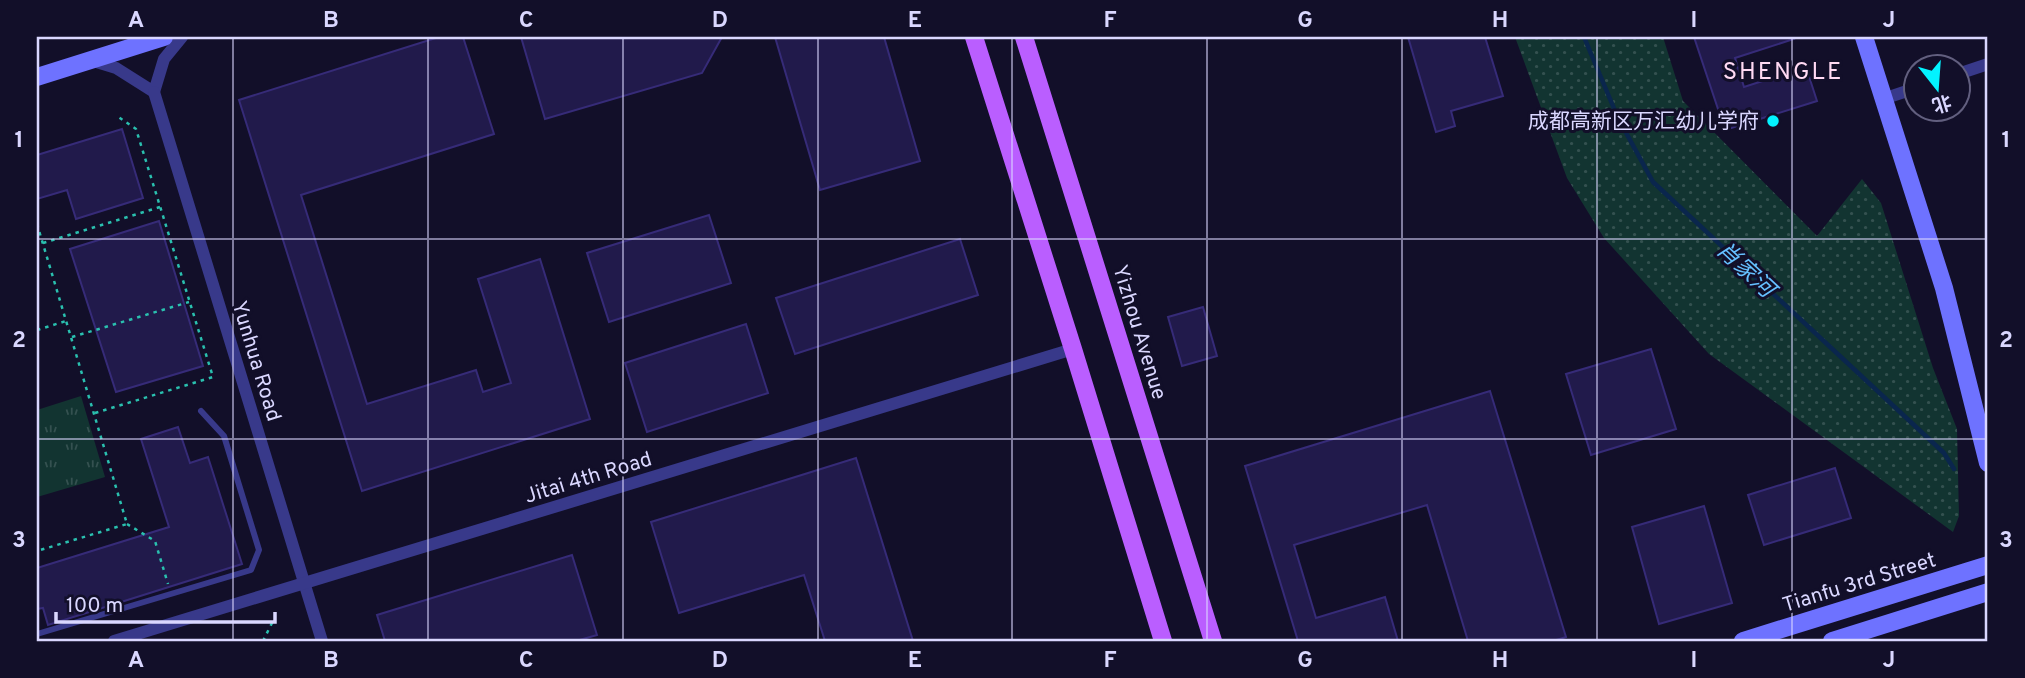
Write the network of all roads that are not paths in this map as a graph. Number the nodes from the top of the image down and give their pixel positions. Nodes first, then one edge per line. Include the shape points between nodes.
1 (164, 37) edge
2 (182, 37) edge
3 (974, 37) edge
4 (1024, 37) edge
5 (1864, 37) edge
6 (90, 60) junction
7 (37, 77) edge
8 (154, 92) junction
9 (1902, 93) edge
10 (1883, 99) junction
11 (1073, 349) junction
12 (201, 411) dead end
13 (1988, 463) edge
14 (1988, 565) edge
15 (305, 583) junction
16 (1988, 592) edge
17 (37, 634) edge
18 (114, 641) edge
19 (323, 641) edge
20 (1163, 641) edge
21 (1213, 641) edge
22 (1744, 641) edge
23 (1832, 641) edge

1 - 6 street
2 - 8 street via 164,59
3 - 11 main road
4 - 21 main road, Yizhou Avenue
5 - 10 street
6 - 7 street
6 - 8 street via 116,68
8 - 15 street, Yunhua Road
9 - 10 street
10 - 13 street via 1944,288
11 - 15 street, Jitai 4th Road
11 - 20 main road
12 - 17 lane via 223,436 259,550 251,569
14 - 22 street, Tianfu 3rd Street
15 - 18 street, Jitai 4th Road
15 - 19 street, Yunhua Road
16 - 23 street

